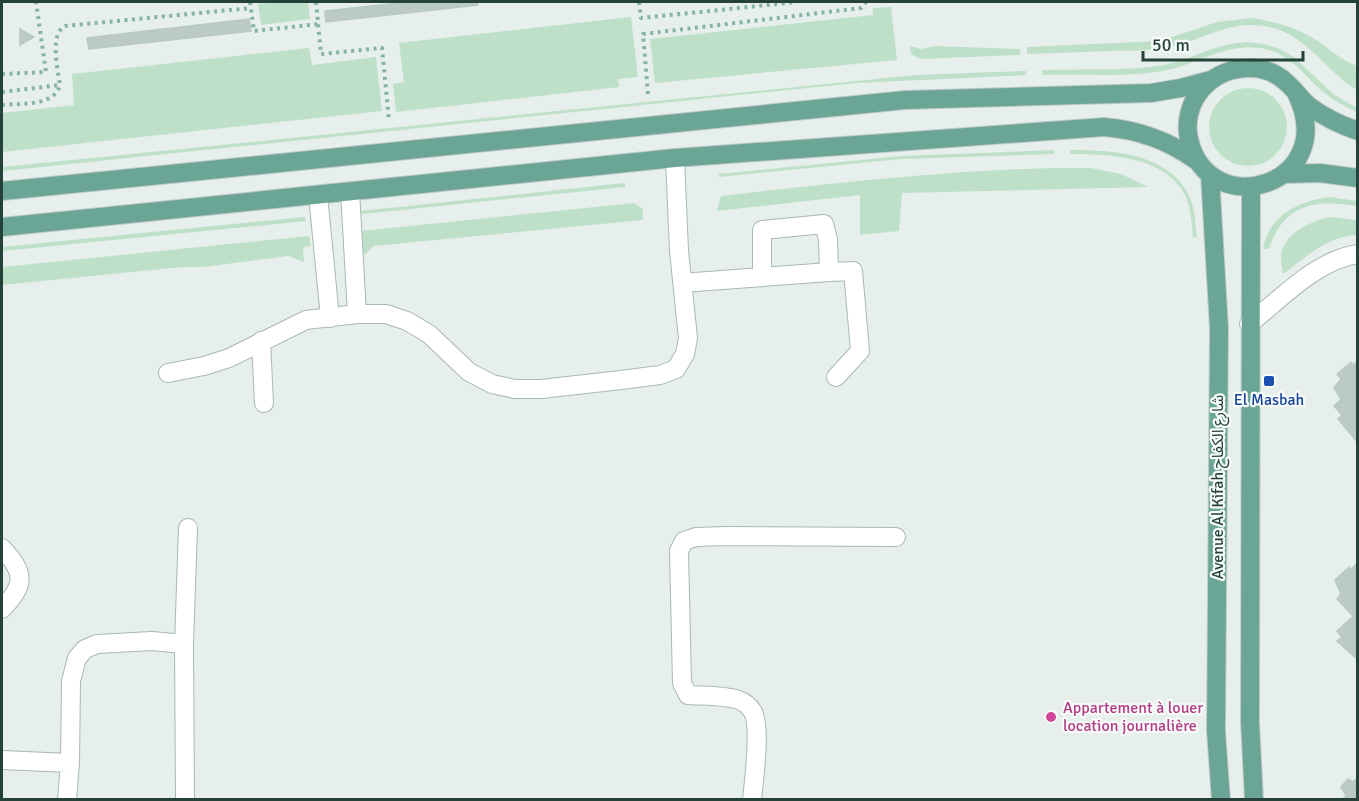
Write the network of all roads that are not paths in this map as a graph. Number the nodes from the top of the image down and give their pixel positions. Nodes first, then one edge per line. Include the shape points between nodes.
1 (1211, 80) junction
2 (1297, 95) junction
3 (1358, 131) edge
4 (675, 158) junction
5 (1197, 161) junction
6 (1284, 174) junction
7 (1210, 175) junction
8 (1358, 178) edge
9 (1251, 187) junction
10 (2, 191) edge
11 (350, 191) junction
12 (318, 195) junction
13 (2, 227) edge
14 (1358, 254) edge
15 (829, 272) junction
16 (762, 277) junction
17 (682, 283) junction
18 (357, 314) junction
19 (330, 318) junction
20 (1249, 324) junction
21 (261, 341) junction
22 (168, 373) dead end
23 (836, 377) dead end
24 (264, 403) dead end
25 (188, 528) dead end
26 (896, 537) dead end
27 (2, 548) edge
28 (2, 609) edge
29 (184, 644) junction
30 (2, 760) edge
31 (70, 763) junction
32 (67, 800) edge
33 (185, 800) edge
34 (752, 800) edge
35 (1221, 800) edge
36 (1254, 800) edge

1 - 2 main road via 1225,71 1258,69 1287,83
1 - 5 main road via 1200,90 1188,117 1187,133
1 - 10 main road via 1151,93 905,100
2 - 3 main road via 1324,116
2 - 6 main road via 1306,124 1305,139 1294,164
4 - 5 main road via 1104,127 1153,136
4 - 11 main road
4 - 17 street
5 - 7 main road
6 - 8 main road
6 - 9 main road
7 - 9 main road via 1236,186
7 - 35 main road, Avenue Al Kifah شارع الكفاح via 1219,328 1216,731
9 - 20 main road, Avenue Al Kifah شارع الكفاح
11 - 12 main road
11 - 18 street
12 - 13 main road
12 - 19 street
14 - 20 street via 1322,266
15 - 16 street
15 - 16 street via 824,224 762,230
15 - 23 street via 853,271 860,351
16 - 17 street
17 - 18 street via 687,338 685,354 676,369 660,375 541,390 492,384 469,372 429,334 407,321 386,314
18 - 19 street
19 - 21 street via 306,320
20 - 36 main road, Avenue Al Kifah شارع الكفاح via 1250,710
21 - 22 street via 229,358
21 - 24 street
25 - 29 street
26 - 34 street via 726,536 684,541 679,552 682,683 688,695 741,700 752,710 756,741
27 - 28 street via 19,569 20,578 18,589
29 - 31 street via 152,641 97,644 85,649 77,658 71,681
29 - 33 street
30 - 31 street
31 - 32 street

